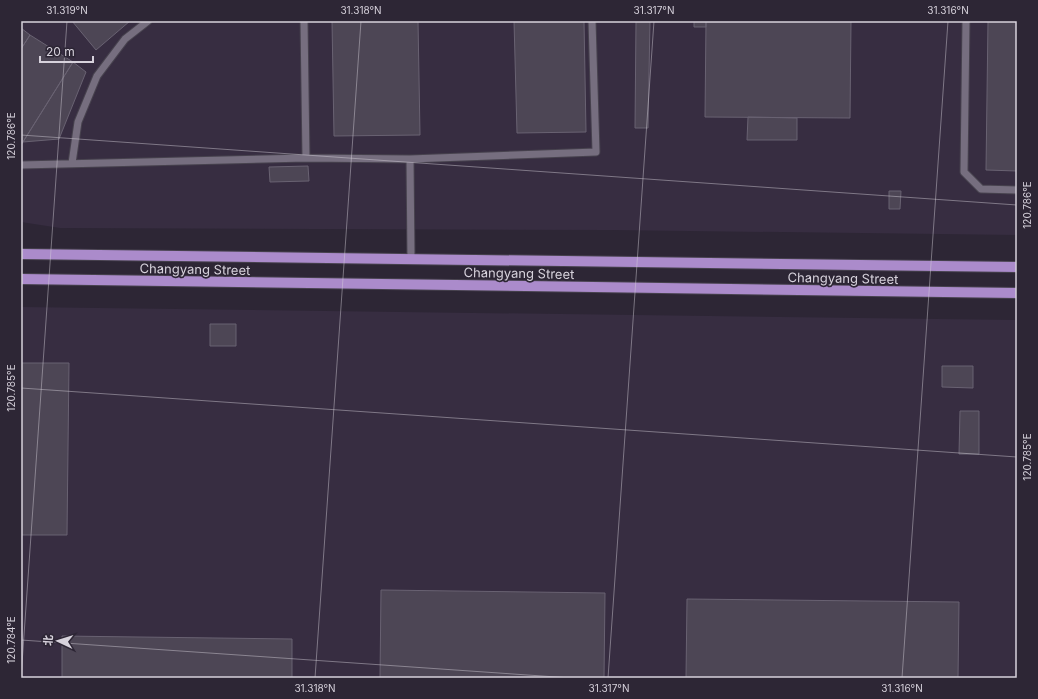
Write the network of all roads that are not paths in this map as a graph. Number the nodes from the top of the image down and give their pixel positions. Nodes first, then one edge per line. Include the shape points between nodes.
1 (148, 21) edge
2 (304, 21) edge
3 (592, 21) edge
4 (966, 21) edge
5 (306, 158) junction
6 (410, 159) junction
7 (72, 163) junction
8 (21, 165) edge
9 (1017, 190) edge
10 (21, 254) edge
11 (411, 259) junction
12 (1017, 267) edge
13 (21, 279) edge
14 (1017, 293) edge

1 - 7 lane via 125,39 97,76 78,122
2 - 5 lane
3 - 6 lane via 596,152
4 - 9 lane via 964,172 981,189
5 - 6 lane
5 - 7 lane
6 - 11 lane
7 - 8 lane
10 - 11 main road, Changyang Street
11 - 12 main road, Changyang Street
13 - 14 main road, Changyang Street

